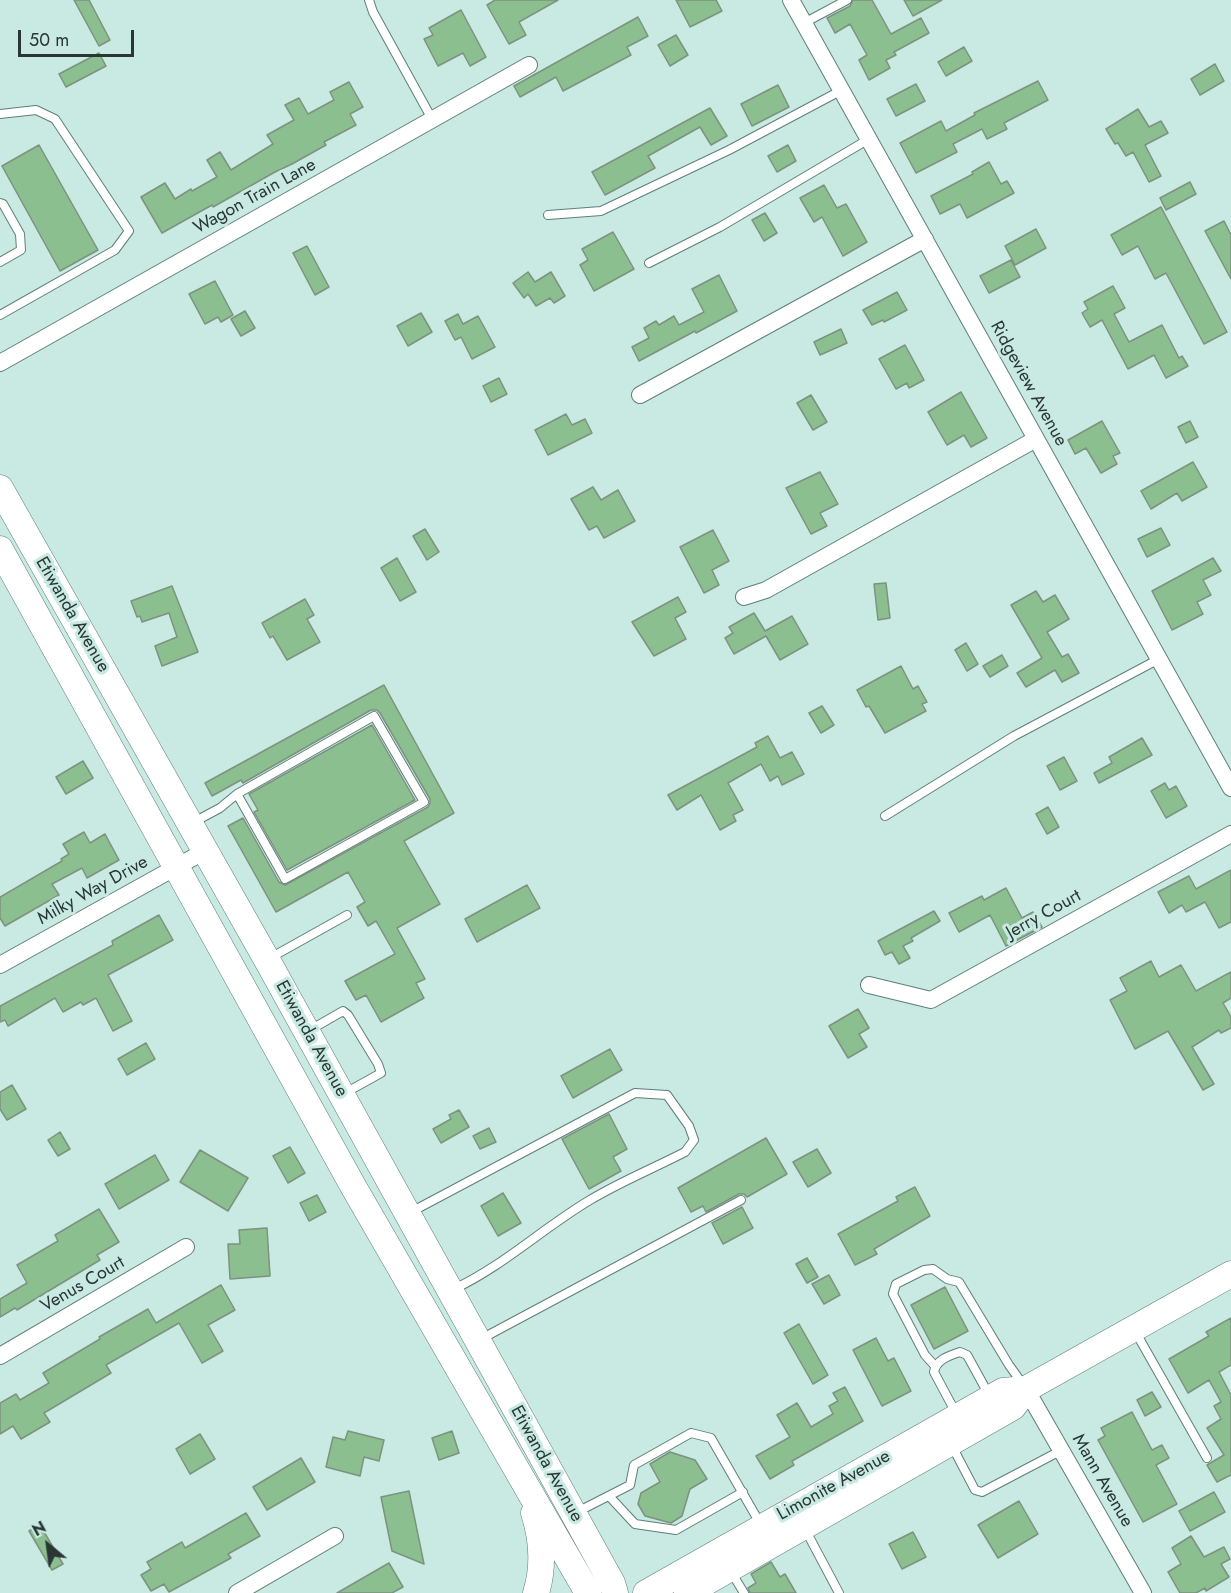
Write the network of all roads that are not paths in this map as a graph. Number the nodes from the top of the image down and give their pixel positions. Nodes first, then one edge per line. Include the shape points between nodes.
1 (369, 0) edge
2 (791, 0) edge
3 (847, 0) edge
4 (804, 23) junction
5 (529, 65) dead end
6 (842, 90) junction
7 (0, 114) edge
8 (432, 119) junction
9 (869, 139) junction
10 (0, 203) edge
11 (548, 215) dead end
12 (925, 239) junction
13 (0, 262) edge
14 (649, 263) dead end
15 (0, 315) edge
16 (0, 363) edge
17 (640, 395) dead end
18 (1036, 439) junction
19 (0, 488) edge
20 (0, 549) edge
21 (744, 597) dead end
22 (1159, 659) junction
23 (1231, 788) edge
24 (237, 794) junction
25 (885, 816) dead end
26 (190, 824) junction
27 (1231, 834) edge
28 (205, 850) junction
29 (176, 867) junction
30 (347, 915) dead end
31 (267, 960) junction
32 (0, 965) edge
33 (869, 985) dead end
34 (307, 1032) junction
35 (342, 1094) junction
36 (741, 1200) dead end
37 (408, 1214) junction
38 (186, 1247) dead end
39 (1231, 1274) edge
40 (450, 1291) junction
41 (1134, 1328) junction
42 (478, 1341) junction
43 (0, 1356) edge
44 (935, 1366) junction
45 (1026, 1389) junction
46 (991, 1398) junction
47 (957, 1417) junction
48 (950, 1443) junction
49 (1062, 1450) junction
50 (1207, 1458) dead end
51 (526, 1487) junction
52 (743, 1492) junction
53 (609, 1496) junction
54 (574, 1514) junction
55 (762, 1526) junction
56 (804, 1526) junction
57 (335, 1536) dead end
58 (729, 1569) junction
59 (237, 1593) edge
60 (536, 1593) edge
61 (588, 1593) edge
62 (615, 1593) edge
63 (646, 1593) edge
64 (687, 1593) edge
65 (744, 1593) edge
66 (839, 1593) edge
67 (1143, 1593) edge

1 - 8 lane
2 - 4 street, Ridgeview Avenue
3 - 4 lane
4 - 6 street, Ridgeview Avenue
5 - 8 street, Wagon Train Lane
6 - 9 street, Ridgeview Avenue
6 - 11 lane via 602,211
7 - 15 lane via 36,110 55,119 129,231 115,250
8 - 16 street, Wagon Train Lane
9 - 12 street, Ridgeview Avenue
9 - 14 lane
10 - 13 lane via 20,234 21,250
12 - 17 street
12 - 18 street, Ridgeview Avenue
18 - 21 street via 766,590
18 - 22 street, Ridgeview Avenue
19 - 26 main road, Etiwanda Avenue
20 - 29 main road, Etiwanda Avenue
22 - 23 street, Ridgeview Avenue
22 - 25 lane via 1015,736
24 - 24 lane via 374,716 424,802 285,879
24 - 26 lane
26 - 28 main road, Etiwanda Avenue
27 - 33 street, Jerry Court via 931,1000
28 - 29 street, Milky Way Drive
28 - 31 main road, Etiwanda Avenue
29 - 32 street, Milky Way Drive
29 - 51 main road, Etiwanda Avenue
30 - 31 lane
31 - 34 main road, Etiwanda Avenue
34 - 35 main road, Etiwanda Avenue
34 - 35 lane via 343,1011 378,1064 381,1073
35 - 37 main road, Etiwanda Avenue
36 - 42 lane
37 - 40 main road, Etiwanda Avenue
37 - 40 lane via 635,1093 667,1095 688,1126 694,1140 685,1152 590,1200 509,1257
38 - 43 street, Venus Court
39 - 41 main road, Limonite Avenue
40 - 42 main road, Etiwanda Avenue
41 - 45 main road, Limonite Avenue
41 - 50 lane
42 - 54 main road, Etiwanda Avenue
44 - 45 lane via 925,1355 893,1294 896,1284 933,1269 959,1282
44 - 46 lane via 948,1356 960,1352 967,1355
44 - 47 lane via 934,1372
45 - 46 main road, Limonite Avenue via 1003,1391
45 - 48 main road, Limonite Avenue via 1013,1407
45 - 49 street, Mann Avenue
46 - 47 main road, Limonite Avenue
47 - 55 main road, Limonite Avenue
48 - 49 lane via 975,1490 982,1492
48 - 56 main road, Limonite Avenue
49 - 67 street, Mann Avenue
51 - 60 main road via 537,1523 542,1560
51 - 61 main road, Etiwanda Avenue
52 - 53 lane via 676,1530 635,1524
52 - 53 lane via 711,1438 692,1433 634,1465 630,1485
52 - 55 lane
53 - 54 lane
54 - 62 main road, Etiwanda Avenue
55 - 63 main road, Limonite Avenue
56 - 58 main road, Limonite Avenue
56 - 66 lane
57 - 59 street
58 - 64 main road, Limonite Avenue
58 - 65 lane

